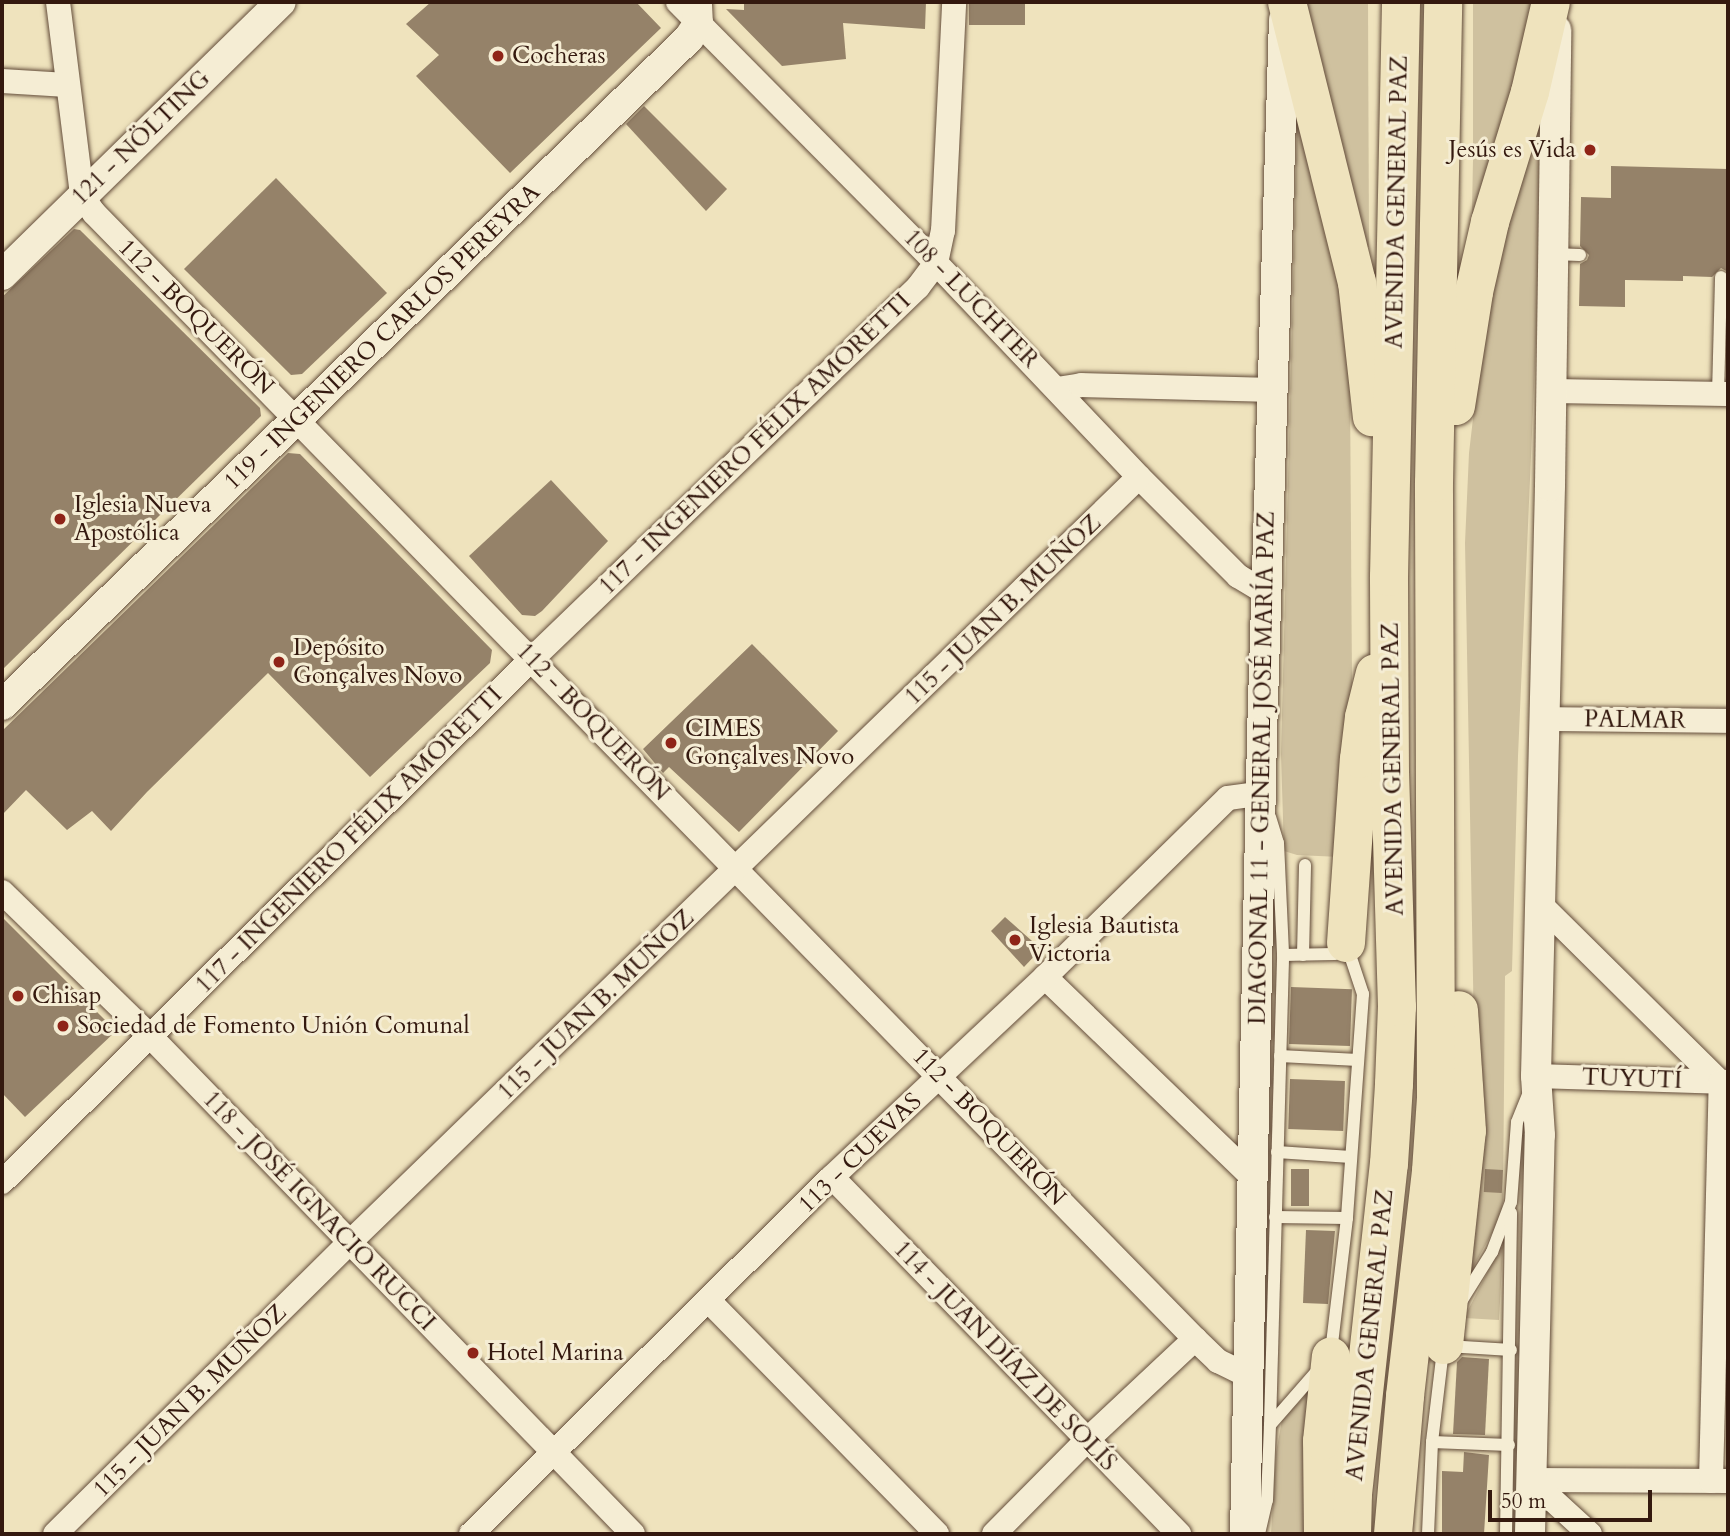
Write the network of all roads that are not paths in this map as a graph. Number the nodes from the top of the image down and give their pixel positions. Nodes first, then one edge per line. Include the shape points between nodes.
1 (58, 2) edge
2 (281, 2) edge
3 (678, 2) edge
4 (954, 2) edge
5 (1286, 2) edge
6 (1401, 2) edge
7 (1443, 2) edge
8 (1553, 2) edge
9 (698, 13) edge
10 (2, 81) edge
11 (67, 85) junction
12 (82, 196) junction
13 (936, 263) junction
14 (2, 275) edge
15 (1721, 277) dead end
16 (1057, 389) junction
17 (1272, 390) junction
18 (1551, 391) junction
19 (1723, 394) edge
20 (297, 420) junction
21 (1139, 477) junction
22 (1266, 593) junction
23 (1390, 595) junction
24 (1434, 610) junction
25 (533, 659) junction
26 (2, 705) edge
27 (1542, 719) junction
28 (1728, 722) edge
29 (1262, 793) junction
30 (1436, 816) junction
31 (1305, 864) dead end
32 (736, 871) junction
33 (2, 892) edge
34 (1539, 903) junction
35 (1346, 943) junction
36 (1283, 955) junction
37 (1303, 955) junction
38 (1045, 977) junction
39 (150, 1036) junction
40 (1280, 1056) junction
41 (1357, 1060) junction
42 (941, 1076) junction
43 (1536, 1076) junction
44 (1726, 1085) edge
45 (1277, 1152) junction
46 (1351, 1157) junction
47 (1251, 1176) junction
48 (832, 1177) junction
49 (2, 1182) edge
50 (1511, 1202) junction
51 (1275, 1217) junction
52 (1347, 1218) junction
53 (349, 1243) junction
54 (709, 1301) junction
55 (1195, 1339) junction
56 (1444, 1345) junction
57 (1511, 1350) junction
58 (1331, 1356) junction
59 (1249, 1376) junction
60 (1270, 1425) junction
61 (1087, 1440) junction
62 (1432, 1441) junction
63 (1509, 1445) junction
64 (554, 1452) junction
65 (1531, 1480) junction
66 (1720, 1481) edge
67 (55, 1534) edge
68 (471, 1534) edge
69 (633, 1534) edge
70 (937, 1534) edge
71 (994, 1534) edge
72 (1179, 1534) edge
73 (1245, 1534) edge
74 (1259, 1534) edge
75 (1323, 1534) edge
76 (1352, 1534) edge
77 (1393, 1534) edge
78 (1428, 1534) edge
79 (1506, 1534) edge
80 (1530, 1534) edge
81 (1590, 1534) edge

1 - 11 street
2 - 12 street, 121 - NÖLTING
3 - 9 street, 108 - LUCHTER
4 - 13 street via 943,232
5 - 17 street, DIAGONAL 11 - GENERAL JOSÉ MARÍA PAZ
5 - 23 highway via 1357,282
6 - 23 highway, AVENIDA GENERAL PAZ
7 - 24 highway, AVENIDA GENERAL PAZ
8 - 18 street via 1567,254
8 - 24 highway via 1474,292 1459,374
9 - 13 street, 108 - LUCHTER
9 - 20 street, 119 - INGENIERO CARLOS PEREYRA via 689,38
10 - 11 street
11 - 12 street
12 - 14 street, 121 - NÖLTING
12 - 20 street, 112 - BOQUERÓN
13 - 16 street, 108 - LUCHTER
13 - 25 street, 117 - INGENIERO FÉLIX AMORETTI via 918,287
15 - 19 lane
16 - 17 street via 1081,385
16 - 21 street, 108 - LUCHTER
17 - 22 street, DIAGONAL 11 - GENERAL JOSÉ MARÍA PAZ
18 - 19 street
18 - 27 street
20 - 25 street, 112 - BOQUERÓN
20 - 26 street, 119 - INGENIERO CARLOS PEREYRA
21 - 22 street, 108 - LUCHTER via 1238,576
21 - 32 street, 115 - JUAN B. MUÑOZ
22 - 29 street, DIAGONAL 11 - GENERAL JOSÉ MARÍA PAZ
23 - 35 highway via 1364,718
23 - 76 highway, AVENIDA GENERAL PAZ via 1397,1007 1394,1084
24 - 30 highway, AVENIDA GENERAL PAZ
25 - 32 street, 112 - BOQUERÓN
25 - 39 street, 117 - INGENIERO FÉLIX AMORETTI
27 - 28 street, PALMAR
27 - 34 street
29 - 36 lane via 1278,843
29 - 38 street, 113 - CUEVAS via 1228,798
29 - 47 street, DIAGONAL 11 - GENERAL JOSÉ MARÍA PAZ
30 - 56 highway via 1462,1035 1467,1131
30 - 77 highway, AVENIDA GENERAL PAZ via 1435,1111
31 - 37 lane
32 - 42 street, 112 - BOQUERÓN
32 - 53 street, 115 - JUAN B. MUÑOZ
33 - 39 street, 118 - JOSÉ IGNACIO RUCCI
34 - 43 street
34 - 44 street
35 - 37 lane via 1334,954
35 - 41 lane via 1363,994
36 - 37 lane
36 - 40 lane
38 - 42 street, 113 - CUEVAS
38 - 47 street
39 - 49 street, 117 - INGENIERO FÉLIX AMORETTI
39 - 53 street, 118 - JOSÉ IGNACIO RUCCI
40 - 41 lane
40 - 45 lane
41 - 46 lane
42 - 48 street, 113 - CUEVAS
42 - 55 street, 112 - BOQUERÓN
43 - 44 street, TUYUTÍ
43 - 50 lane via 1517,1122
43 - 65 street via 1541,1135
44 - 66 street
45 - 46 lane
45 - 51 lane
46 - 52 lane
47 - 59 street, DIAGONAL 11 - GENERAL JOSÉ MARÍA PAZ
48 - 54 street, 113 - CUEVAS
48 - 61 street, 114 - JUAN DÍAZ DE SOLÍS
50 - 56 lane via 1500,1235 1458,1305
50 - 57 lane
51 - 52 lane
51 - 60 lane
52 - 58 lane
53 - 64 street, 118 - JOSÉ IGNACIO RUCCI
53 - 67 street, 115 - JUAN B. MUÑOZ
54 - 64 street, 113 - CUEVAS
54 - 70 street
55 - 59 street, 112 - BOQUERÓN via 1218,1361
55 - 61 street
56 - 57 lane
56 - 62 lane
57 - 63 lane
58 - 60 lane
58 - 75 highway via 1322,1441
59 - 73 street, DIAGONAL 11 - GENERAL JOSÉ MARÍA PAZ
60 - 74 lane via 1266,1500
61 - 71 street
61 - 72 street, 114 - JUAN DÍAZ DE SOLÍS
62 - 63 lane
62 - 78 lane
63 - 79 lane
64 - 68 street, 113 - CUEVAS
64 - 69 street, 118 - JOSÉ IGNACIO RUCCI
65 - 66 street
65 - 80 street
65 - 81 street

